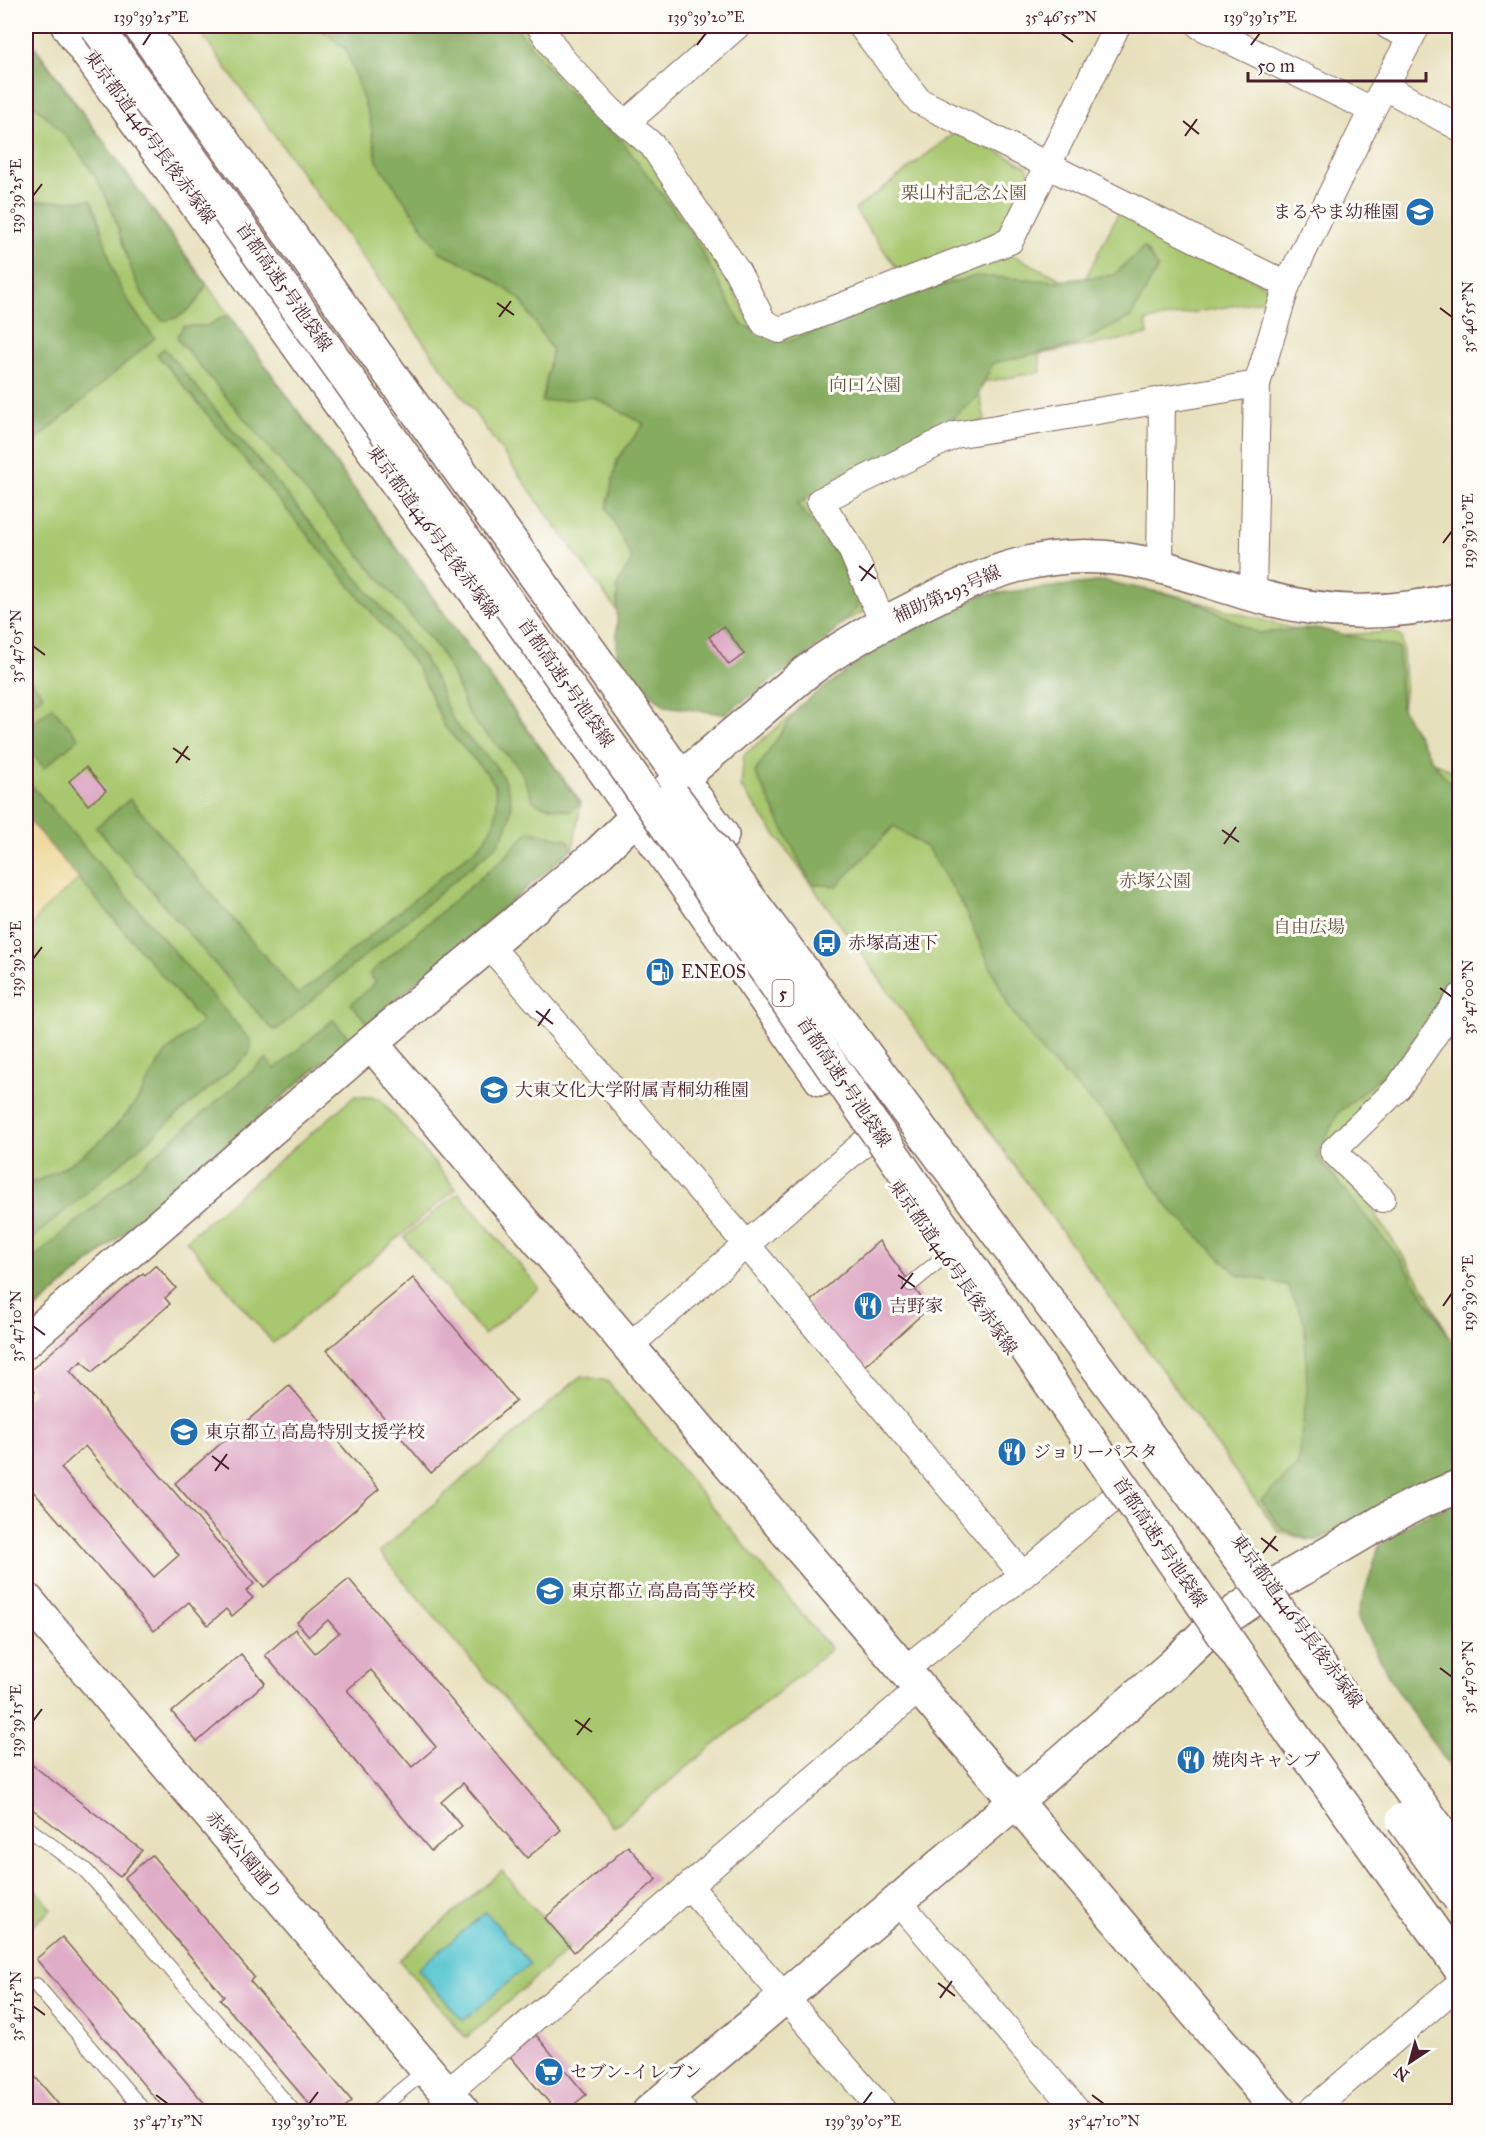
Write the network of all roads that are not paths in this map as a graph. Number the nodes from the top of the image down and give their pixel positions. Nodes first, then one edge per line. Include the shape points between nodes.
1 (69, 26) edge
2 (96, 26) edge
3 (118, 26) edge
4 (140, 26) edge
5 (540, 26) edge
6 (737, 26) edge
7 (861, 26) edge
8 (1117, 26) edge
9 (1200, 26) edge
10 (1388, 26) edge
11 (1226, 31) edge
12 (1414, 31) edge
13 (1385, 87) junction
14 (1372, 110) junction
15 (626, 123) junction
16 (1460, 128) edge
17 (1048, 165) junction
18 (1287, 285) junction
19 (1257, 384) junction
20 (1162, 400) junction
21 (1160, 567) junction
22 (1253, 595) junction
23 (1460, 598) edge
24 (882, 623) junction
25 (681, 779) junction
26 (637, 816) junction
27 (753, 926) junction
28 (489, 945) junction
29 (1460, 997) edge
30 (371, 1043) junction
31 (865, 1142) junction
32 (1382, 1199) dead end
33 (747, 1245) junction
34 (945, 1256) junction
35 (911, 1284) dead end
36 (26, 1341) edge
37 (629, 1346) junction
38 (1460, 1486) edge
39 (1115, 1497) junction
40 (1023, 1575) junction
41 (1273, 1586) junction
42 (26, 1599) edge
43 (1209, 1630) junction
44 (911, 1680) junction
45 (1015, 1802) junction
46 (26, 1827) edge
47 (1460, 1847) edge
48 (1460, 1859) edge
49 (689, 1886) junction
50 (1460, 1899) edge
51 (898, 1900) junction
52 (1460, 1928) edge
53 (1460, 1968) edge
54 (1460, 1982) edge
55 (36, 1985) dead end
56 (785, 1998) junction
57 (446, 2092) edge
58 (668, 2106) edge
59 (145, 2112) edge
60 (294, 2112) edge
61 (375, 2112) edge
62 (884, 2112) edge
63 (1078, 2112) edge
64 (1280, 2112) edge
65 (1310, 2112) edge

1 - 26 main road, 東京都道446号長後赤塚線
2 - 27 main road, 首都高速5号池袋線 / 5, bridge via 625,766
3 - 27 main road, 首都高速5号池袋線 / 5, bridge
4 - 25 main road, 東京都道446号長後赤塚線
5 - 15 street via 561,58
6 - 15 street
7 - 17 street via 920,101
8 - 17 street
9 - 11 street
10 - 12 street
11 - 14 street
12 - 13 street
13 - 14 street
13 - 16 street
14 - 18 street
15 - 17 street via 652,145 737,271 764,323 780,330 1010,241
17 - 18 street
18 - 19 street
19 - 20 street
19 - 22 street
20 - 21 street
20 - 24 street via 955,435 820,501 851,549
21 - 22 main road, 補助第293号線
21 - 24 main road, 補助第293号線 via 1092,557 1034,561 982,575
22 - 23 main road, 補助第293号線 via 1318,610 1356,611 1403,610
24 - 25 main road, 補助第293号線 via 832,652
25 - 26 main road, 補助第293号線
25 - 41 main road, 東京都道446号長後赤塚線
26 - 28 main road, 補助第293号線
26 - 31 main road, 東京都道446号長後赤塚線
27 - 48 main road, 首都高速5号池袋線 / 5, bridge via 1337,1689
27 - 50 main road, bridge
27 - 52 main road, bridge
27 - 53 main road, 首都高速5号池袋線 / 5, bridge via 1286,1725
28 - 30 main road, 補助第293号線
28 - 33 street
29 - 32 street via 1398,1088 1334,1151
30 - 36 main road, 補助第293号線
30 - 37 main road
31 - 33 street
31 - 34 main road, 東京都道446号長後赤塚線
33 - 37 street
33 - 40 street
34 - 35 lane
34 - 39 main road, 東京都道446号長後赤塚線
37 - 44 main road
38 - 41 main road via 1387,1518
39 - 40 street
39 - 43 main road, 東京都道446号長後赤塚線
40 - 44 street
41 - 43 main road
41 - 47 main road, 東京都道446号長後赤塚線
42 - 57 main road, 赤塚公園通り
43 - 45 main road
43 - 54 main road, 東京都道446号長後赤塚線
44 - 45 main road
44 - 49 street
45 - 51 main road
45 - 64 main road
46 - 60 lane via 85,1870
49 - 56 street
49 - 57 street
51 - 56 main road
51 - 63 street
54 - 65 street
55 - 59 lane
56 - 58 main road
56 - 62 street
57 - 61 lane

